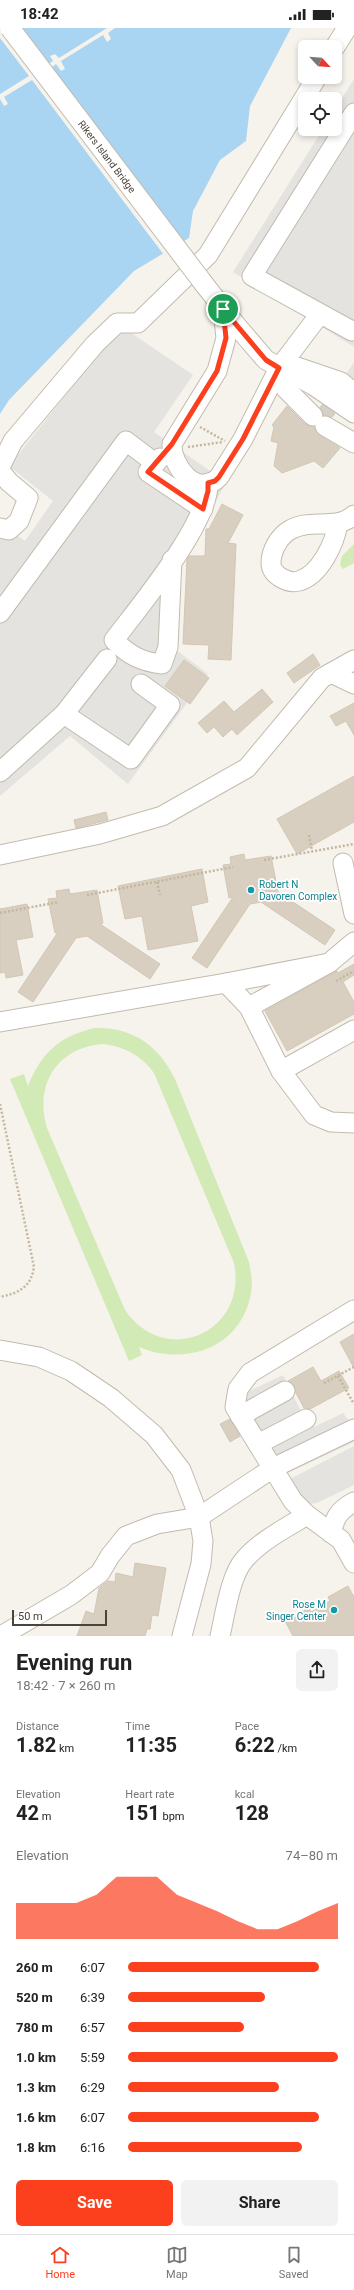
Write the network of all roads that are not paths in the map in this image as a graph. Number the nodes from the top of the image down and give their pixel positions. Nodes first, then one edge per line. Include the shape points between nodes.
1 (10, 28) edge
2 (347, 28) edge
3 (339, 40) edge
4 (313, 84) edge
5 (354, 113) edge
6 (223, 309) junction
7 (320, 314) junction
8 (352, 331) dead end
9 (280, 366) junction
10 (354, 394) edge
11 (354, 413) edge
12 (322, 417) junction
13 (354, 435) edge
14 (354, 443) edge
15 (172, 444) junction
16 (155, 463) junction
17 (0, 467) edge
18 (0, 471) edge
19 (208, 483) junction
20 (203, 509) junction
21 (0, 528) edge
22 (172, 560) junction
23 (0, 613) edge
24 (107, 659) dead end
25 (354, 660) edge
26 (331, 673) junction
27 (141, 684) dead end
28 (354, 684) edge
29 (64, 714) junction
30 (0, 772) edge
31 (0, 855) edge
32 (343, 863) dead end
33 (354, 914) edge
34 (354, 942) edge
35 (329, 963) junction
36 (226, 983) junction
37 (248, 1007) junction
38 (0, 1022) edge
39 (354, 1030) edge
40 (281, 1071) junction
41 (354, 1123) edge
42 (354, 1310) edge
43 (0, 1350) edge
44 (285, 1391) dead end
45 (240, 1416) junction
46 (306, 1419) dead end
47 (354, 1429) edge
48 (258, 1444) junction
49 (273, 1468) junction
50 (354, 1502) edge
51 (307, 1515) junction
52 (199, 1517) junction
53 (331, 1533) junction
54 (354, 1563) edge
55 (0, 1636) edge
56 (182, 1636) edge
57 (220, 1636) edge

1 - 6 street, Rikers Island Bridge, bridge
2 - 3 street
4 - 17 street via 208,255 138,323 117,324 95,344 13,441
5 - 7 street via 252,276
6 - 9 street, Rikers Island Bridge via 266,360
6 - 15 street via 226,338 217,371
7 - 8 street
7 - 9 street
9 - 10 street via 302,367 341,382
9 - 11 street, Rikers Island Bridge
9 - 12 street via 286,389
9 - 19 street via 234,440 219,477
12 - 13 street
12 - 14 street
15 - 16 street
15 - 19 street via 172,451 182,473 190,480
16 - 20 street via 148,472
16 - 23 street via 126,441
18 - 21 street via 28,498 19,521 9,530
19 - 20 street
20 - 22 street via 193,530
22 - 22 street via 114,640 126,652 147,663 162,664 168,647
24 - 29 street
25 - 26 street
26 - 28 street
26 - 31 street via 322,678 247,768 162,816 100,834
27 - 29 street via 170,706 131,759
29 - 30 street
32 - 33 street
34 - 35 street
35 - 36 street
35 - 37 street
36 - 37 street
36 - 38 street
37 - 40 street
39 - 40 street
40 - 41 street via 314,1116 331,1122
42 - 45 street via 250,1373 238,1389 235,1407
43 - 52 street via 39,1357 71,1371 111,1398 154,1435 166,1449 181,1470
44 - 45 street
45 - 48 street
46 - 48 street
47 - 49 street
48 - 49 street
49 - 51 street via 294,1501
49 - 52 street
50 - 53 street via 335,1517
51 - 53 street
51 - 57 street via 254,1549 243,1561 235,1575
52 - 55 street via 157,1524 126,1536 100,1573 71,1595
52 - 56 street via 201,1564
53 - 54 street via 341,1540

